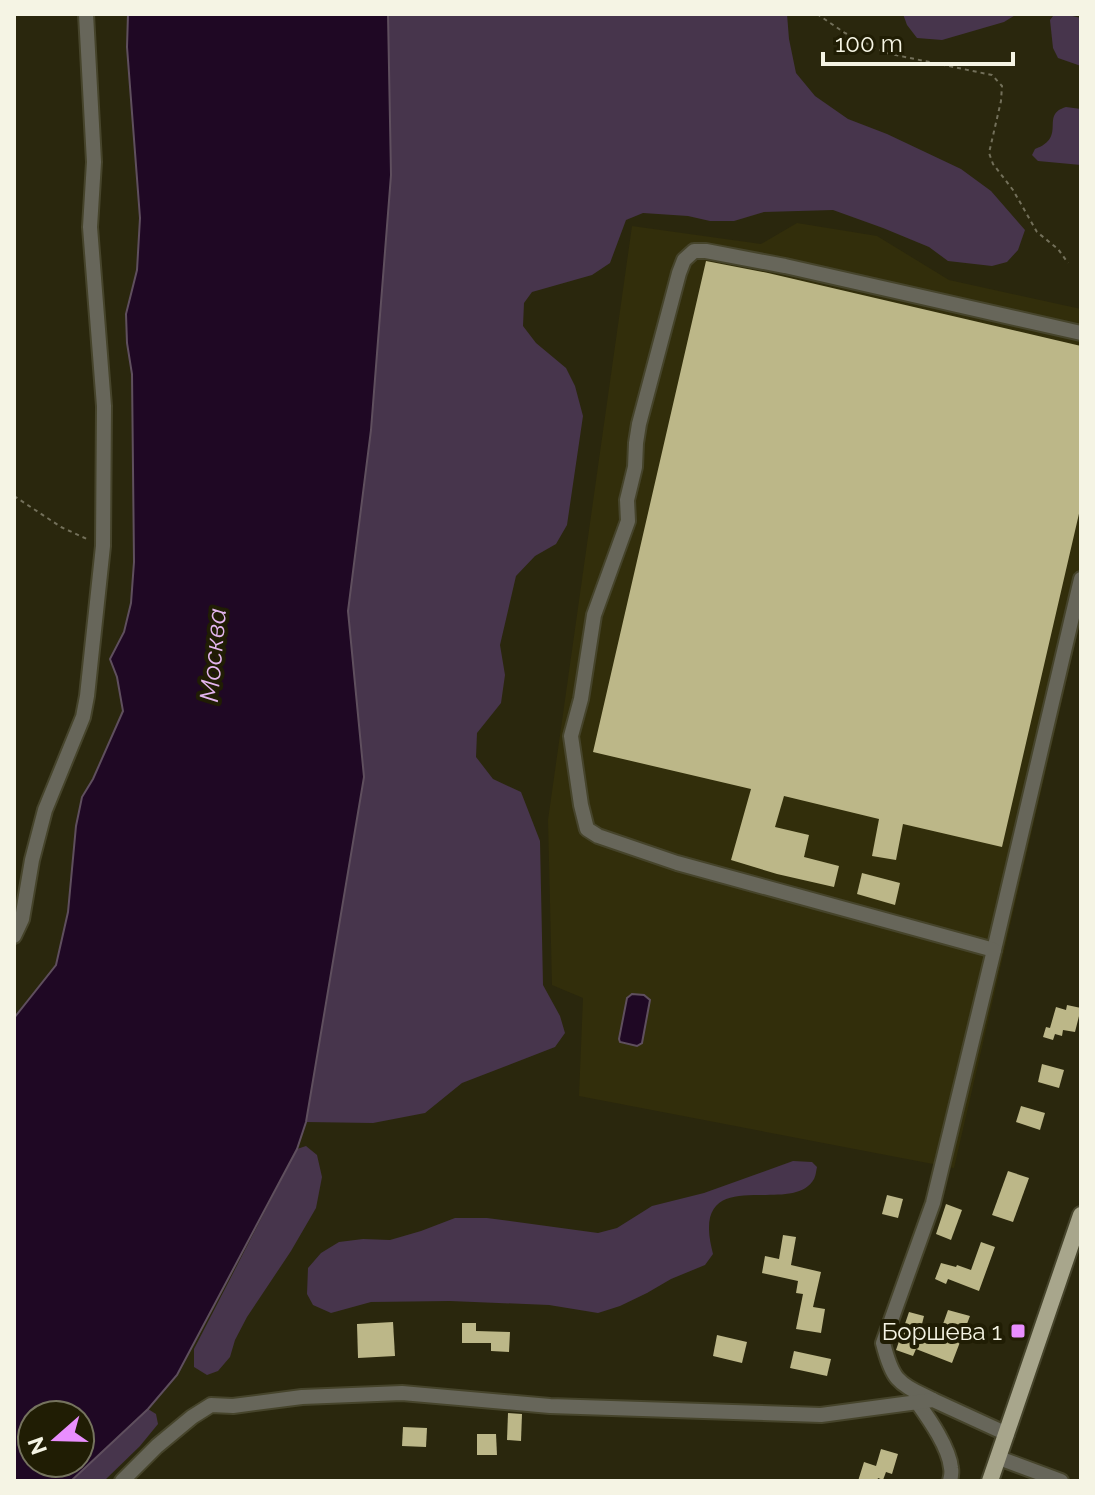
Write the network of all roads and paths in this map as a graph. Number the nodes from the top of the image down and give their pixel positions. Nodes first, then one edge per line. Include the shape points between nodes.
1 (86, 14) edge
2 (817, 14) edge
3 (1068, 263) dead end
4 (1081, 333) edge
5 (14, 496) edge
6 (103, 546) junction
7 (1081, 579) edge
8 (14, 936) edge
9 (994, 950) junction
10 (1081, 1215) edge
11 (933, 1400) junction
12 (917, 1402) junction
13 (1007, 1434) junction
14 (999, 1458) junction
15 (122, 1481) edge
16 (950, 1481) edge
17 (990, 1481) edge
18 (1061, 1481) edge

1 - 6 street via 94,162 90,227 104,406
2 - 3 path via 886,53 992,75 1002,86 989,153 993,164 1037,232
4 - 9 street via 785,266 694,251 679,273 639,424 628,521 594,615 571,736 587,829 598,836 677,863
5 - 6 path via 61,527
6 - 8 street via 83,717 45,810
7 - 9 street
9 - 11 street via 933,1203 883,1343 901,1385
10 - 13 main road
11 - 12 street
11 - 13 street
12 - 15 street via 821,1415 550,1406 402,1393 211,1405
12 - 16 street via 946,1451
13 - 14 main road
14 - 17 main road
14 - 18 street

